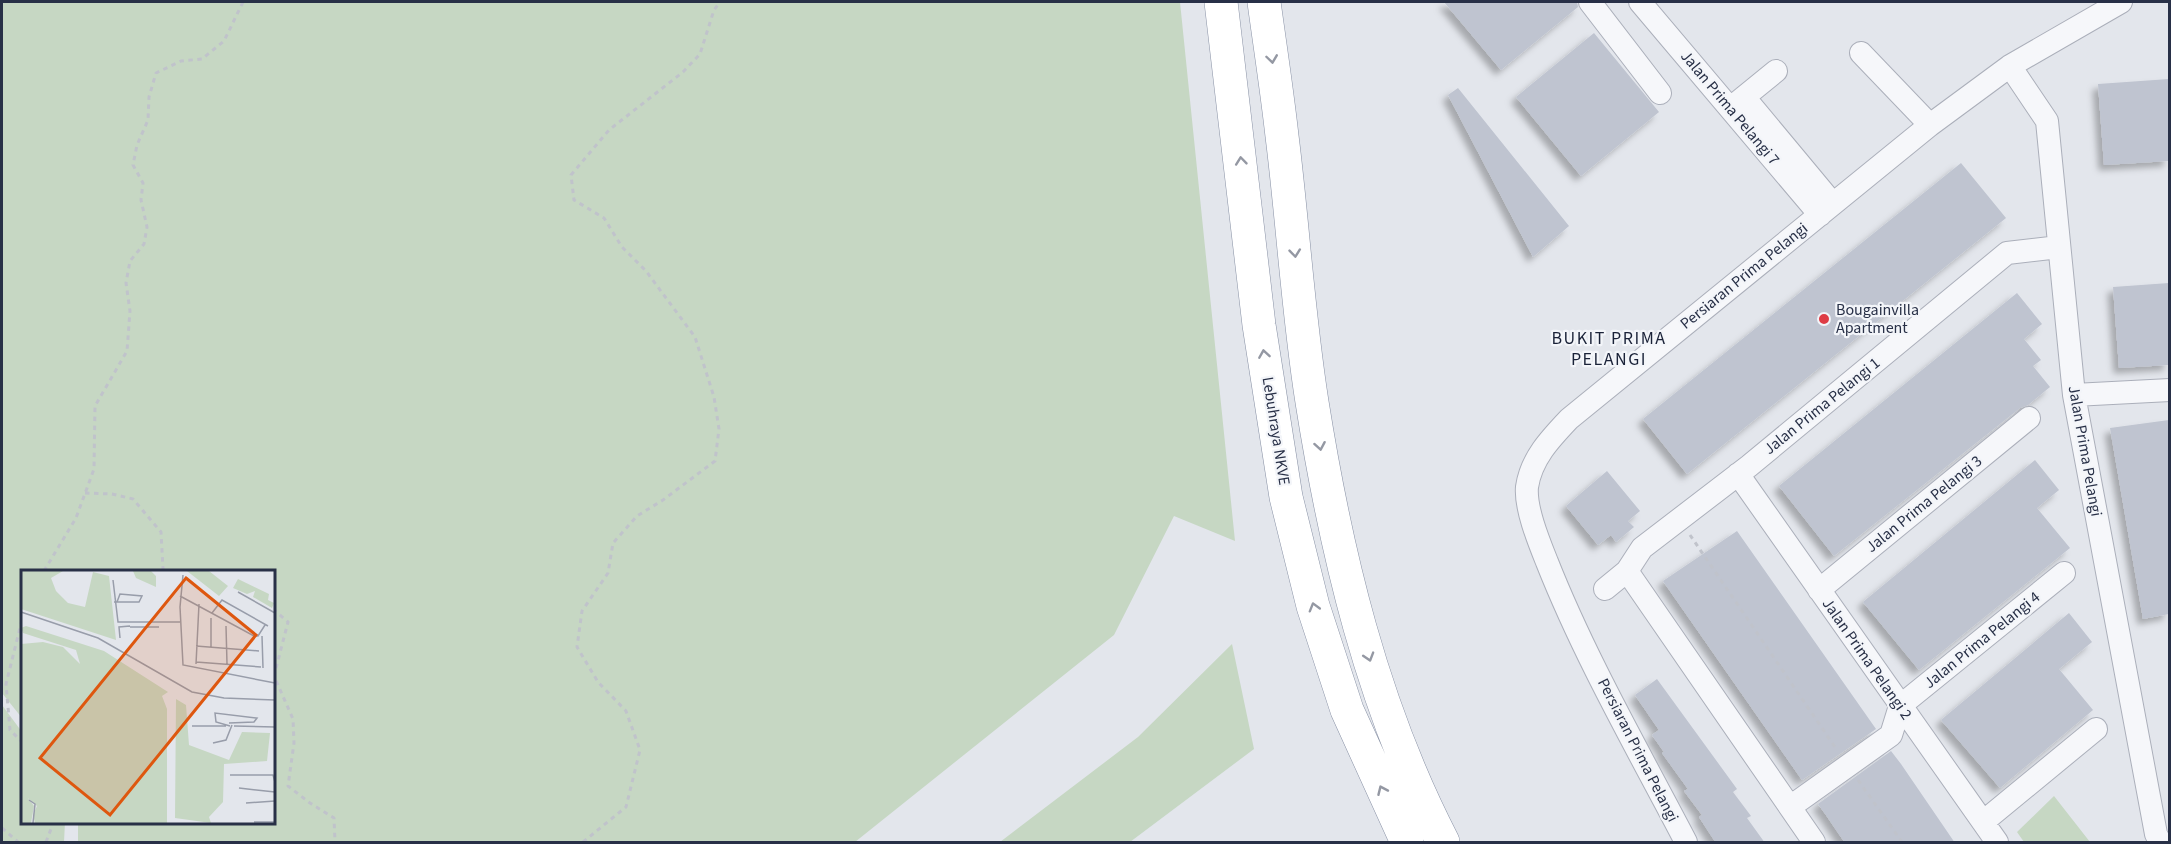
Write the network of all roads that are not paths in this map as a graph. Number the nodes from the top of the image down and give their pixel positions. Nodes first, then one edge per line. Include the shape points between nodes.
1 (1221, 2) edge
2 (1264, 2) edge
3 (1590, 2) edge
4 (1640, 2) edge
5 (2121, 2) edge
6 (1861, 53) dead end
7 (2010, 66) junction
8 (1776, 71) dead end
9 (1660, 93) dead end
10 (1737, 103) junction
11 (1930, 125) junction
12 (1827, 209) junction
13 (2059, 247) junction
14 (2169, 390) edge
15 (2074, 395) junction
16 (2029, 418) dead end
17 (1738, 474) junction
18 (1627, 571) junction
19 (2064, 573) dead end
20 (1605, 589) dead end
21 (1819, 590) junction
22 (1900, 706) junction
23 (2096, 729) dead end
24 (1790, 807) junction
25 (1983, 822) junction
26 (1407, 843) edge
27 (1443, 843) edge
28 (1686, 843) edge
29 (1814, 843) edge
30 (1997, 843) edge
31 (2160, 843) edge

26 -> 1 highway, Lebuhraya NKVE via 1347,710 1313,606 1286,497 1259,325
2 -> 27 highway via 1312,401 1349,588 1387,716
3 - 9 street
4 - 10 street, Jalan Prima Pelangi 7
5 - 7 street, Persiaran Prima Pelangi
6 - 11 street
7 - 11 street, Persiaran Prima Pelangi
7 - 13 street, Jalan Prima Pelangi via 2047,121
8 - 10 street
10 - 12 street, Jalan Prima Pelangi 7
11 - 12 street, Persiaran Prima Pelangi
12 - 28 street, Persiaran Prima Pelangi via 1569,419 1534,463 1527,489 1534,528 1568,614
13 - 15 street, Jalan Prima Pelangi
13 - 17 street, Jalan Prima Pelangi 1 via 2007,252
14 - 15 street
15 - 31 street, Jalan Prima Pelangi
16 - 21 street, Jalan Prima Pelangi 3
17 - 18 street, Jalan Prima Pelangi 1 via 1642,548
17 - 21 street, Jalan Prima Pelangi 2
18 - 20 street, Jalan Prima Pelangi 1
18 - 24 street
19 - 22 street, Jalan Prima Pelangi 4
21 - 22 street, Jalan Prima Pelangi 2
22 - 24 street via 1891,735
22 - 25 street, Jalan Prima Pelangi 2
23 - 25 street
24 - 29 street
25 - 30 street, Jalan Prima Pelangi 2

